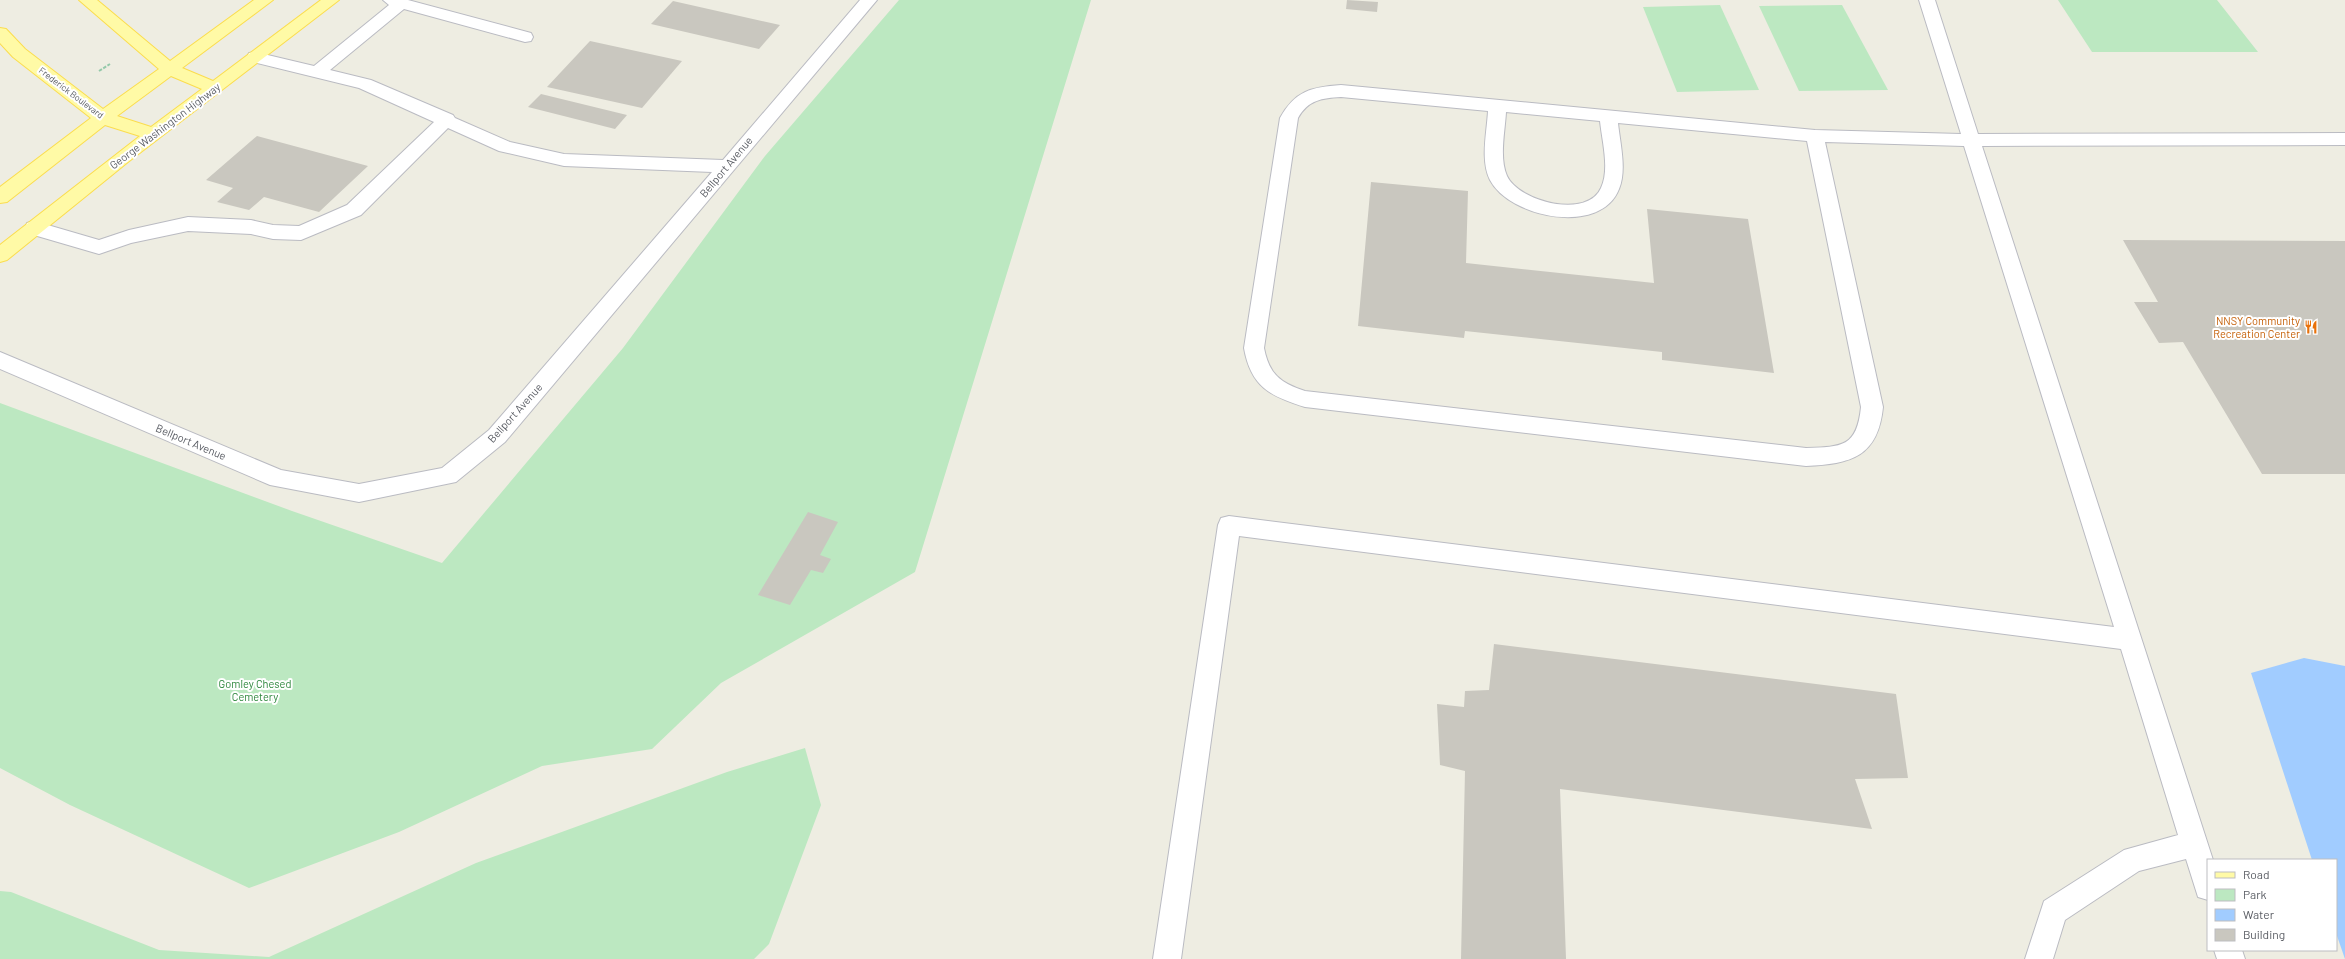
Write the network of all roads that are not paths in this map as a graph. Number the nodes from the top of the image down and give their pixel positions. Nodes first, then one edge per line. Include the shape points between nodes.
1 (87, 0) edge
2 (266, 0) edge
3 (331, 0) edge
4 (869, 0) edge
5 (1927, 0) edge
6 (396, 2) edge
7 (0, 32) edge
8 (525, 37) dead end
9 (256, 57) junction
10 (169, 68) junction
11 (317, 72) junction
12 (215, 88) junction
13 (1497, 106) junction
14 (1608, 117) junction
15 (103, 118) junction
16 (447, 119) junction
17 (154, 134) junction
18 (1815, 136) junction
19 (1971, 139) junction
20 (2345, 139) edge
21 (727, 166) junction
22 (0, 197) edge
23 (34, 228) junction
24 (0, 255) edge
25 (0, 360) edge
26 (2130, 640) junction
27 (2194, 844) junction
28 (2207, 884) edge
29 (1167, 959) edge
30 (2039, 959) edge

1 - 10 main road
2 - 10 main road
3 - 9 main road, George Washington Highway
4 - 21 street, Bellport Avenue
5 - 19 street
6 - 8 street
6 - 11 street
7 - 15 main road, Frederick Boulevard via 19,53
9 - 11 street
9 - 12 main road, George Washington Highway
10 - 12 main road
10 - 15 main road
11 - 16 street via 365,84
12 - 17 main road, George Washington Highway
13 - 14 street
13 - 14 street via 1496,165 1499,179 1509,192 1525,202 1544,209 1584,209 1600,201 1610,191 1612,178
13 - 18 street via 1341,91 1323,92 1306,97 1294,106 1289,118 1254,348 1256,365 1266,381 1283,392 1305,398 1806,456 1829,456 1849,451 1864,440 1872,425 1872,407
14 - 18 street
15 - 17 main road, Frederick Boulevard
15 - 22 main road
16 - 21 street via 505,146 564,160
16 - 23 street via 354,210 301,233 273,232 251,227 188,224 129,237 98,247
17 - 23 main road, George Washington Highway
18 - 19 street
19 - 20 street
19 - 26 street
21 - 25 street, Bellport Avenue via 497,436 448,476 359,493 278,479
23 - 24 main road, George Washington Highway
26 - 27 street
26 - 29 street via 1229,525
27 - 28 street
27 - 30 street via 2133,859 2054,911

